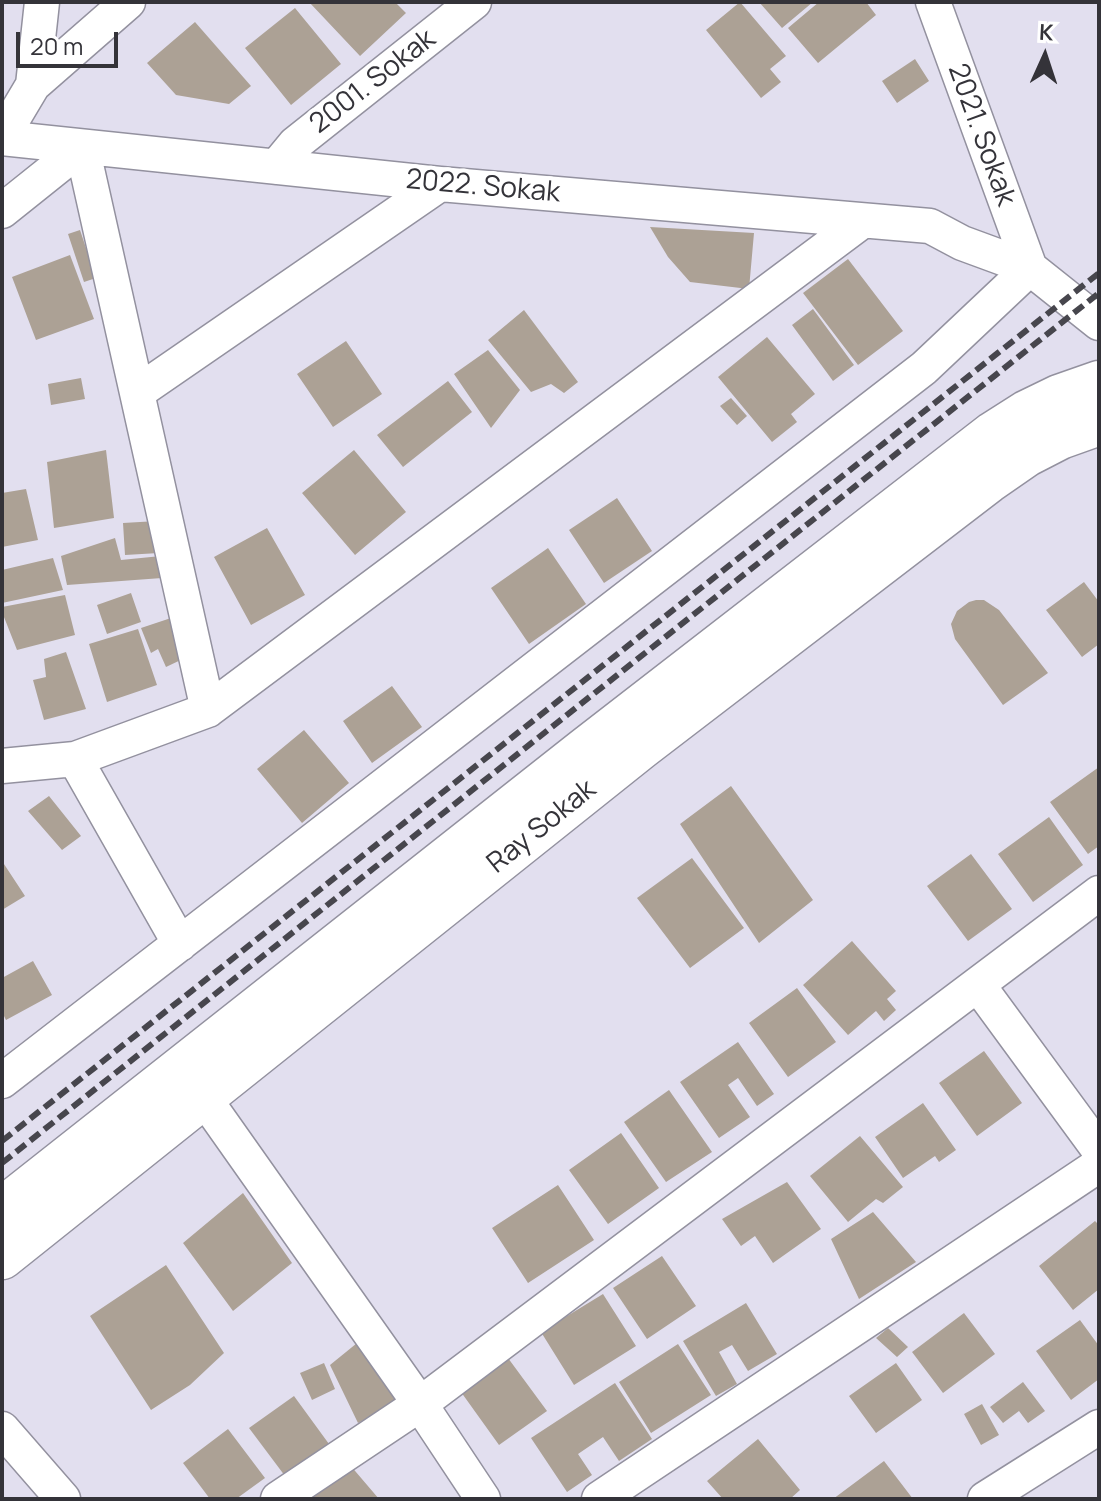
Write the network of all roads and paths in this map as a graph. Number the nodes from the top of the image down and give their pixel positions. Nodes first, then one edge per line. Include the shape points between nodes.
1 (42, 2) edge
2 (128, 2) edge
3 (474, 2) edge
4 (933, 2) edge
5 (33, 85) junction
6 (2, 137) edge
7 (82, 147) junction
8 (276, 167) junction
9 (440, 184) junction
10 (2, 211) edge
11 (861, 222) junction
12 (1030, 268) junction
13 (1099, 323) edge
14 (1099, 383) edge
15 (138, 392) junction
16 (1099, 423) edge
17 (208, 710) junction
18 (75, 759) junction
19 (2, 766) edge
20 (1099, 893) edge
21 (180, 944) junction
22 (978, 985) junction
23 (2, 1081) edge
24 (204, 1098) junction
25 (1099, 1150) edge
26 (1099, 1165) edge
27 (2, 1210) edge
28 (2, 1257) edge
29 (420, 1404) junction
30 (1099, 1427) edge
31 (2, 1429) edge
32 (63, 1499) edge
33 (278, 1499) edge
34 (483, 1499) edge
35 (599, 1499) edge
36 (985, 1499) edge

1 - 5 street
2 - 5 street
3 - 8 street, 2001. Sokak via 295,144
4 - 12 street, 2021. Sokak
5 - 6 street
6 - 7 street, 2022. Sokak
7 - 8 street, 2022. Sokak
7 - 10 street
7 - 15 street
8 - 9 street, 2022. Sokak
9 - 11 street, 2022. Sokak
9 - 15 street
11 - 12 street, 2022. Sokak via 930,226
11 - 17 street
12 - 13 street
12 - 21 street via 924,368
14 - 27 street via 1059,397 993,434
15 - 17 street
16 - 24 street, Ray Sokak via 1049,442 988,481 641,747
17 - 18 street
18 - 19 street
18 - 21 street
20 - 22 street
21 - 23 street
22 - 25 street
22 - 29 street
24 - 28 street, Ray Sokak
24 - 29 street
26 - 35 street
29 - 33 street
29 - 34 street
30 - 36 street
31 - 32 street

